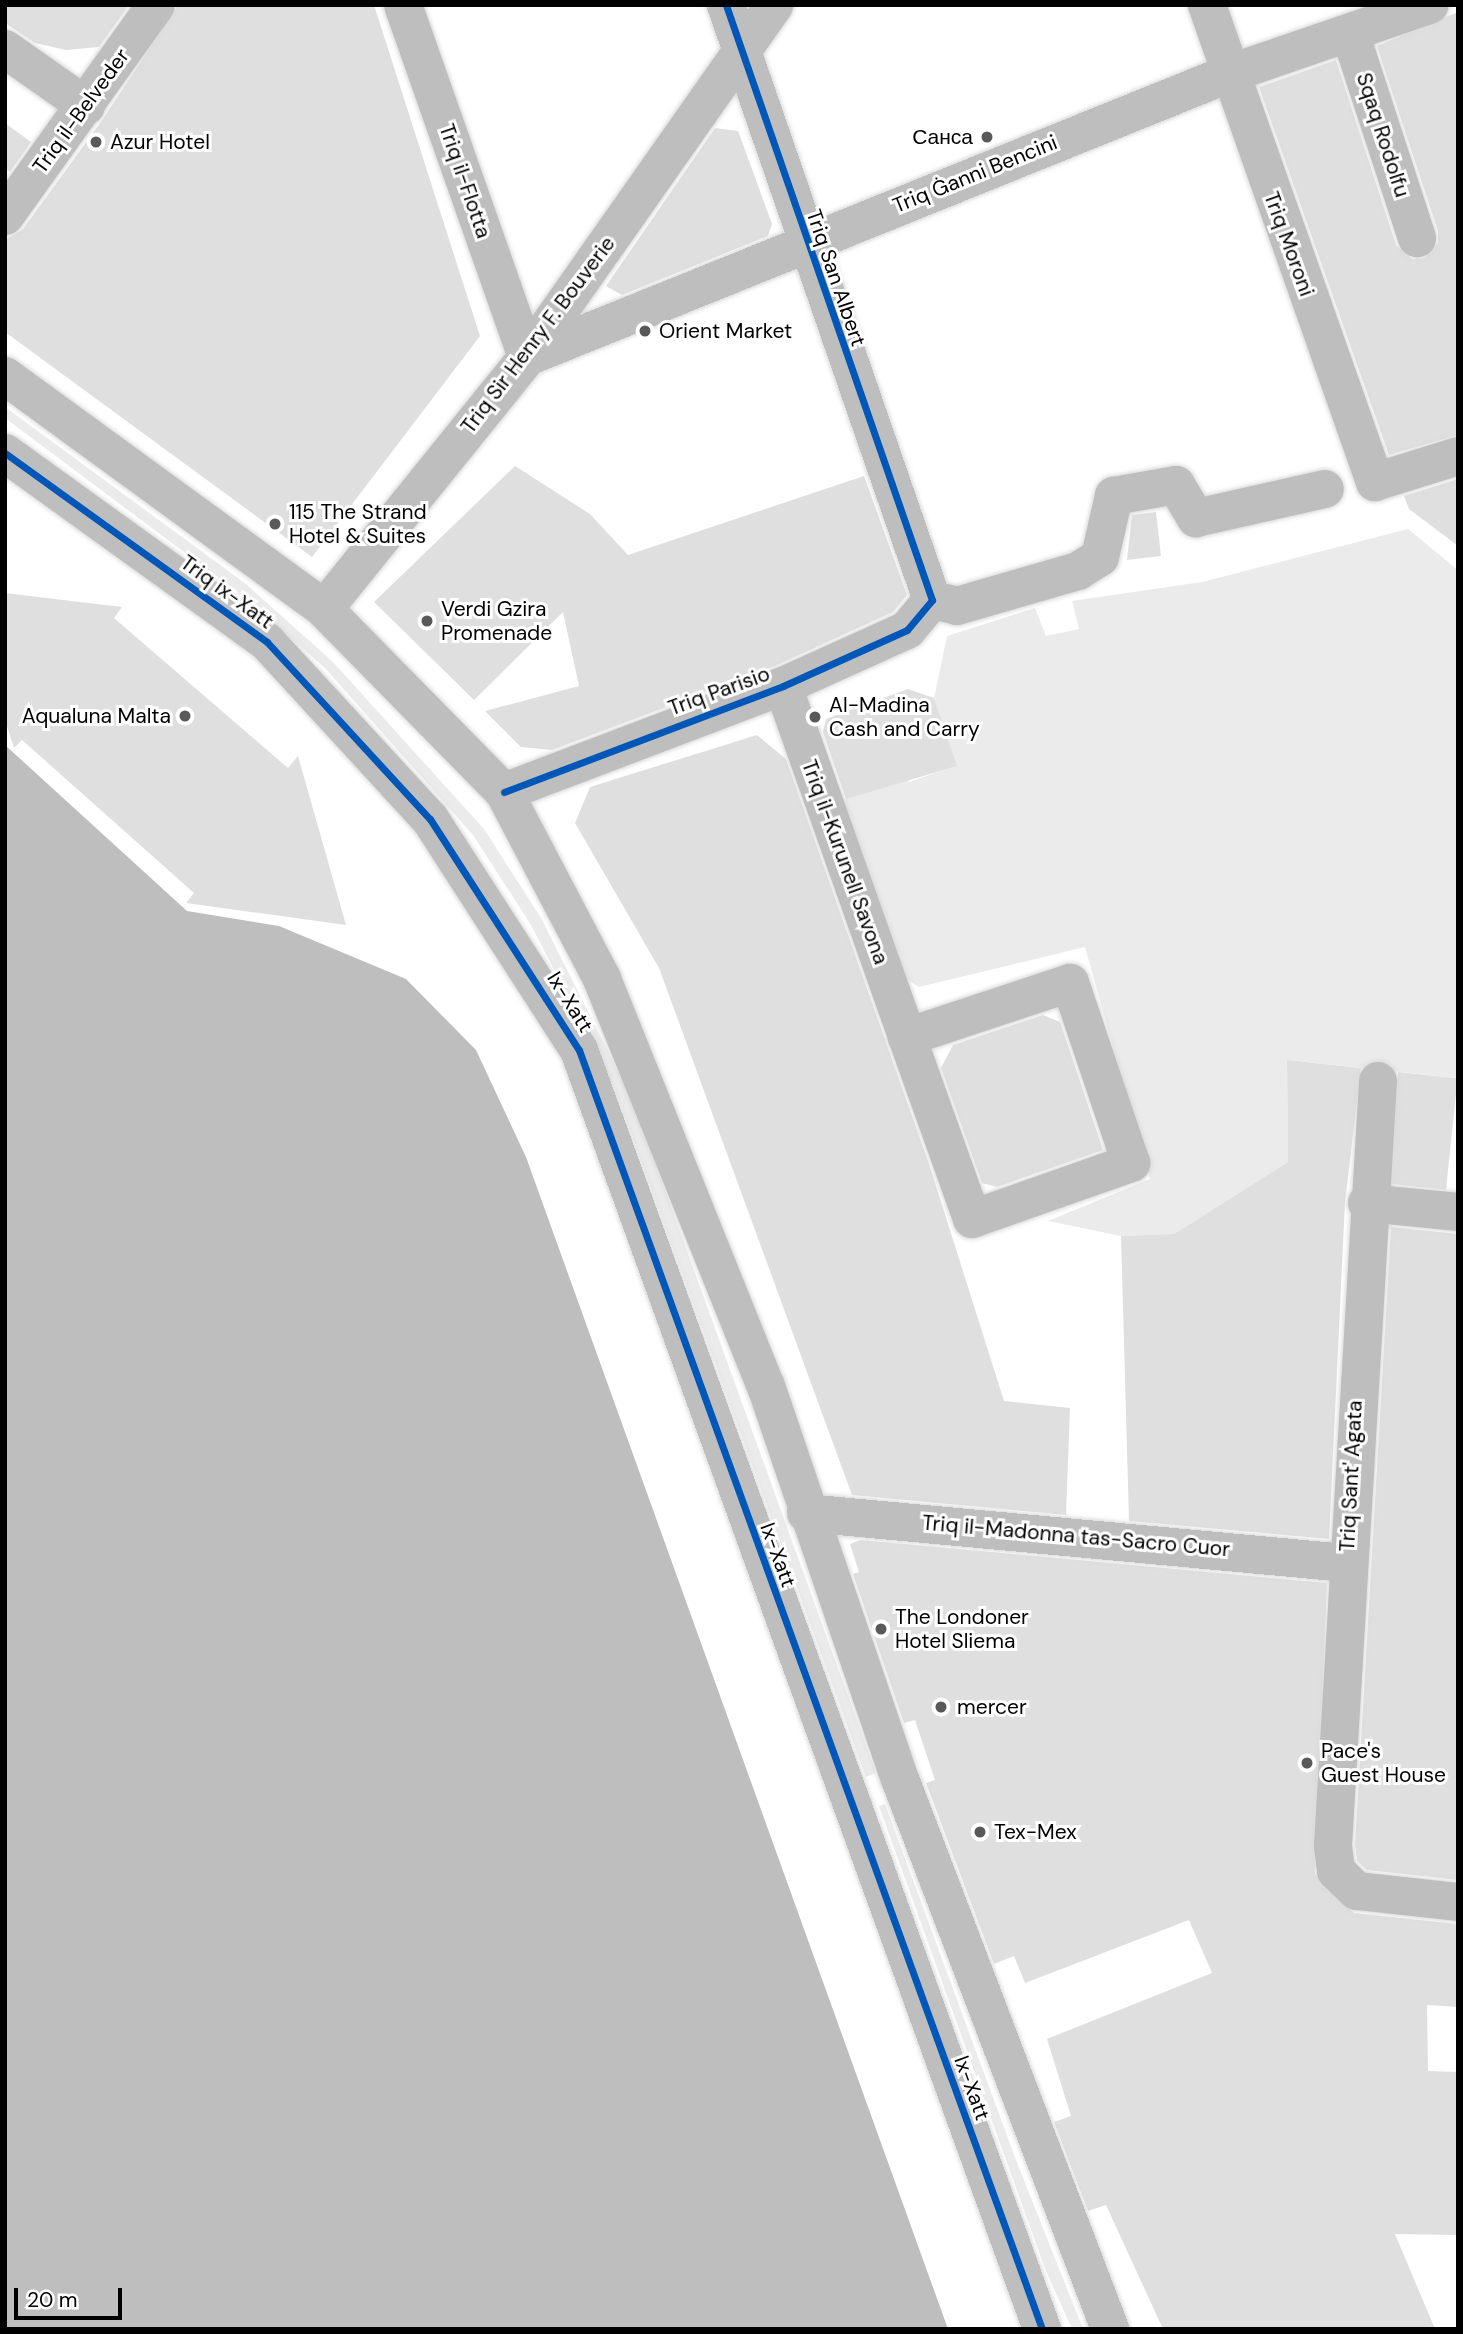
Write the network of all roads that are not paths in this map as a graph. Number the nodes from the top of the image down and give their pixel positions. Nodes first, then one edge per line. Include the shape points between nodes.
1 (156, 5) edge
2 (403, 5) edge
3 (726, 5) edge
4 (774, 5) edge
5 (1207, 5) edge
6 (1429, 5) edge
7 (1350, 33) junction
8 (5, 49) edge
9 (741, 52) junction
10 (1228, 74) junction
11 (86, 106) junction
12 (5, 216) edge
13 (1417, 237) dead end
14 (805, 242) junction
15 (527, 357) junction
16 (5, 376) edge
17 (5, 453) edge
18 (1458, 456) edge
19 (1325, 489) dead end
20 (932, 600) junction
21 (324, 609) junction
22 (783, 687) junction
23 (504, 792) junction
24 (430, 819) joint
25 (907, 1037) junction
26 (1378, 1081) dead end
27 (1367, 1203) junction
28 (1458, 1212) edge
29 (806, 1513) junction
30 (1346, 1563) junction
31 (1458, 1902) edge
32 (1042, 2329) edge
33 (1110, 2329) edge

1 - 11 street, Triq il-Belveder
2 - 15 street, Triq il-Flotta
3 - 9 street, Triq San Albert
4 - 9 street, Triq Sir Henry F. Bouverie
5 - 10 street, Triq Moroni
6 - 7 street, Triq Ġanni Bencini
7 - 10 street, Triq Ġanni Bencini
7 - 13 street, Sqaq Rodolfu
8 - 11 street
9 - 14 street, Triq San Albert
9 - 15 street, Triq Sir Henry F. Bouverie
10 - 14 street, Triq Ġanni Bencini
10 - 18 street, Triq Moroni via 1375,482
11 - 12 street, Triq il-Belveder
14 - 15 street, Triq Ġanni Bencini
14 - 20 street, Triq San Albert
15 - 21 street, Triq Sir Henry F. Bouverie
16 - 21 street, Triq ix-Xatt
17 - 24 street, Triq ix-Xatt via 267,642
19 - 20 street via 1196,518 1176,485 1114,496 1100,557 1078,571 957,606
20 - 22 street, Triq Parisio via 907,630
21 - 23 street, Triq ix-Xatt
22 - 23 street, Triq Parisio
22 - 25 street, Triq il-Kurunell Savona
23 - 29 street, Ix-Xatt via 602,979 766,1386
24 - 32 street, Ix-Xatt via 579,1050
25 - 25 street, Triq il-Kurunell Savona via 972,1219 1130,1163 1070,983
26 - 27 street, Triq Sant' Agata
27 - 28 street
27 - 30 street, Triq Sant' Agata
29 - 30 street, Triq il-Madonna tas-Sacro Cuor
29 - 33 street, Ix-Xatt via 986,2011
30 - 31 street, Triq Sant' Agata via 1336,1871 1357,1891

